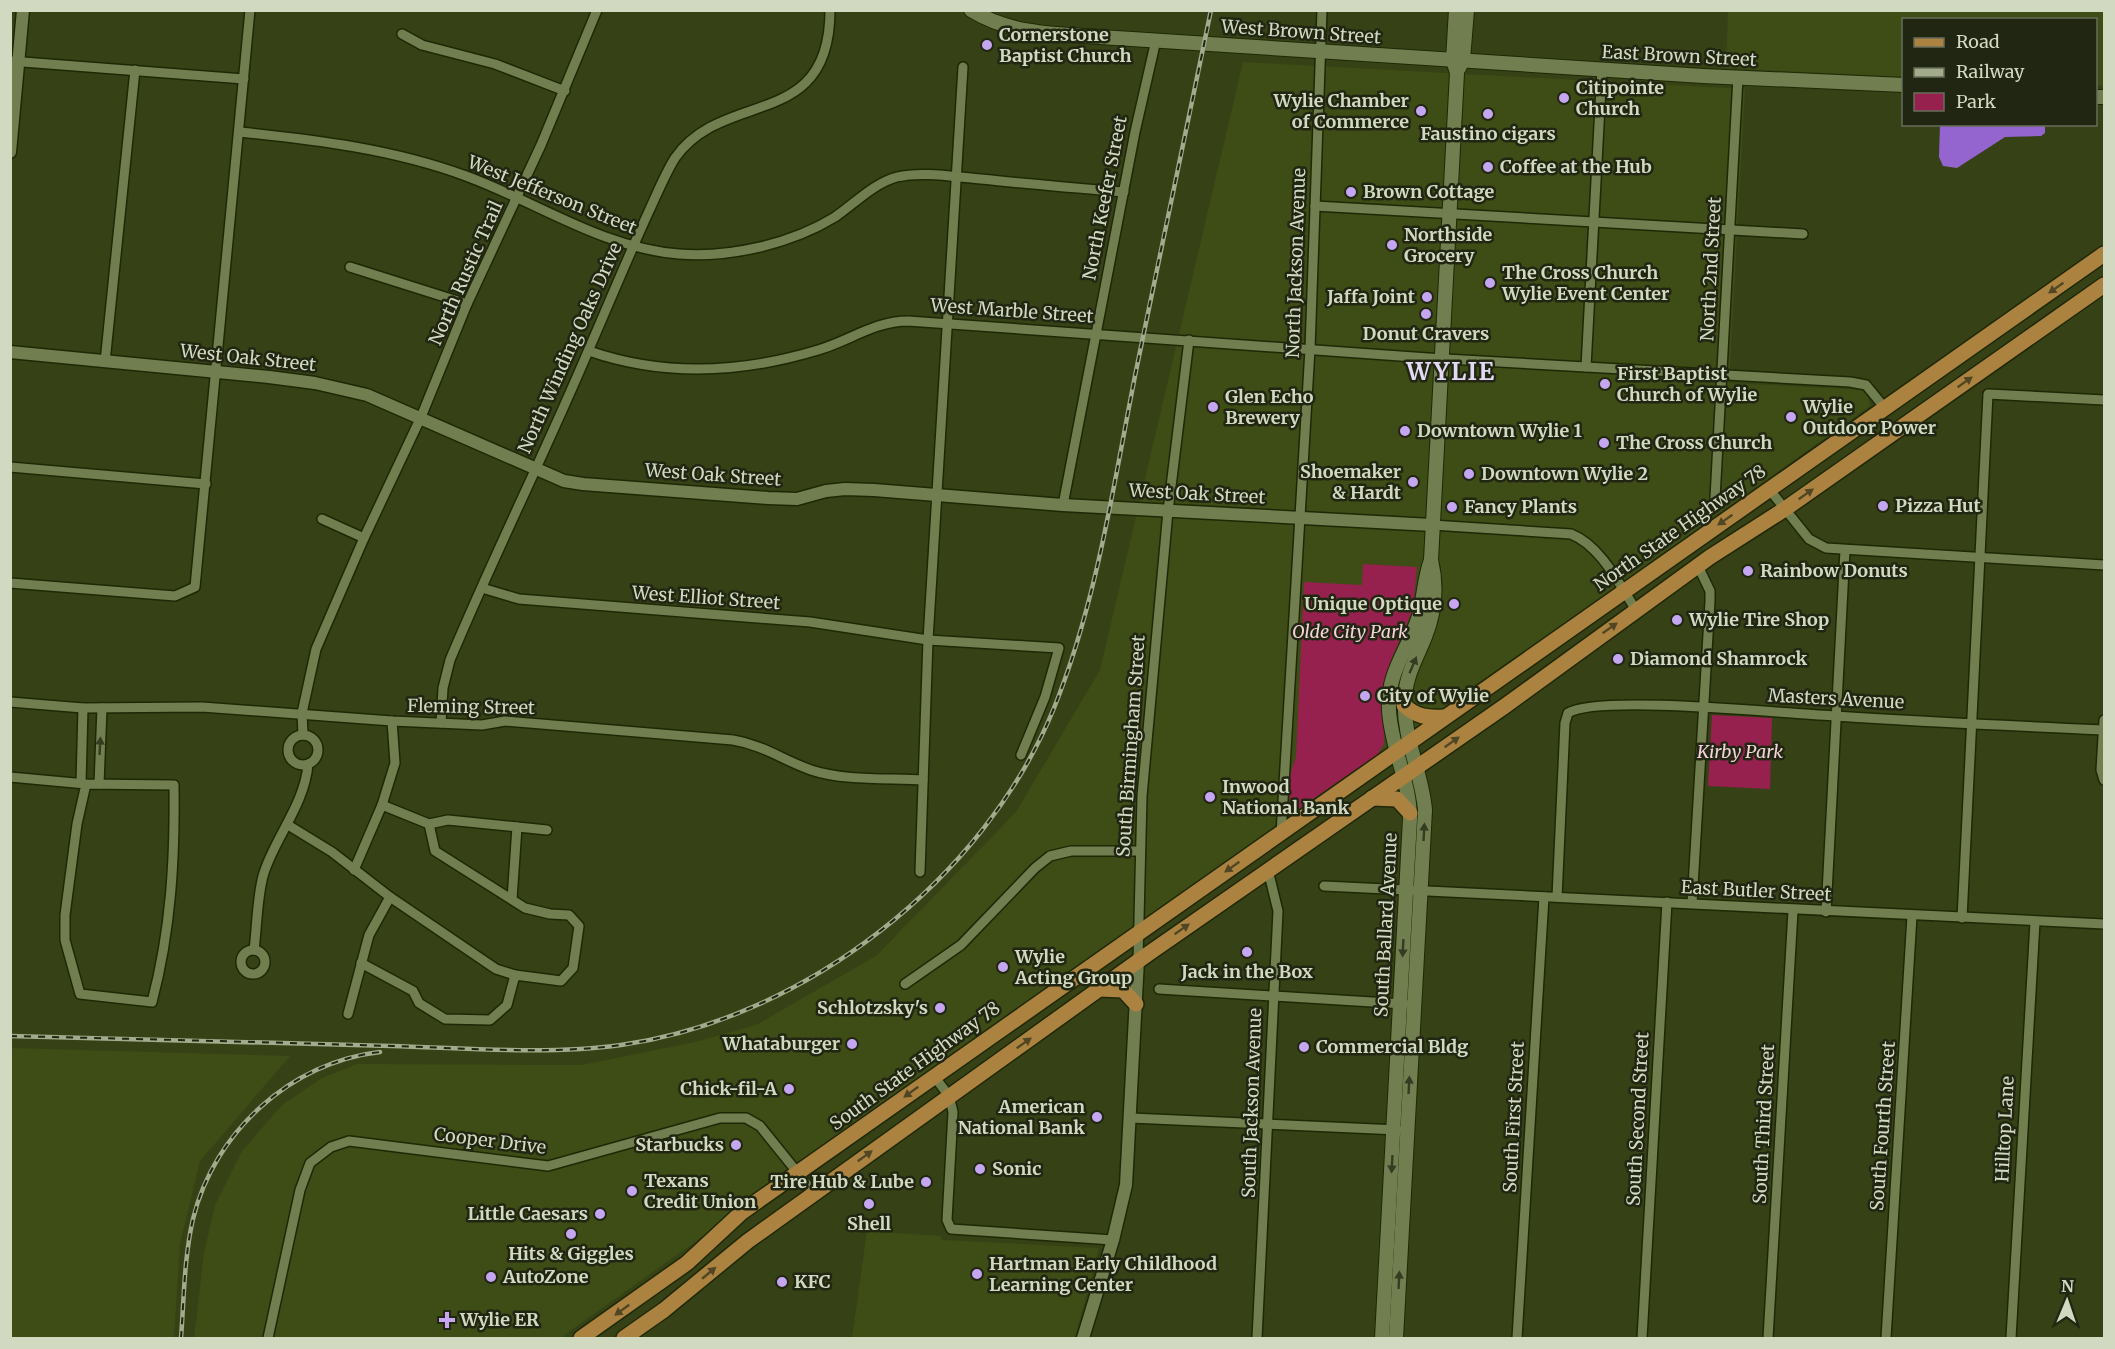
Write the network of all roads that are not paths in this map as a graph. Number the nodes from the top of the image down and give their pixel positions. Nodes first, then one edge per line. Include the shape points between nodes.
1 (23, 10) edge
2 (250, 10) edge
3 (597, 10) edge
4 (830, 10) edge
5 (971, 10) edge
6 (1322, 10) edge
7 (1456, 10) edge
8 (1467, 10) edge
9 (402, 34) dead end
10 (1156, 40) junction
11 (1320, 52) junction
12 (15, 61) edge
13 (1457, 64) junction
14 (963, 67) dead end
15 (1602, 69) junction
16 (135, 70) junction
17 (1738, 77) junction
18 (244, 79) junction
19 (1902, 85) edge
20 (565, 91) junction
21 (240, 132) junction
22 (10, 152) edge
23 (955, 177) junction
24 (1124, 192) junction
25 (518, 198) junction
26 (1315, 206) junction
27 (1450, 214) junction
28 (1595, 223) junction
29 (1730, 230) junction
30 (1803, 234) dead end
31 (632, 246) junction
32 (2104, 254) edge
33 (350, 267) dead end
34 (2104, 286) edge
35 (467, 304) junction
36 (948, 323) junction
37 (1095, 333) junction
38 (1189, 340) junction
39 (1310, 349) junction
40 (589, 351) junction
41 (10, 352) edge
42 (1443, 359) junction
43 (105, 362) junction
44 (1586, 367) junction
45 (215, 372) junction
46 (1721, 374) junction
47 (2104, 399) edge
48 (1884, 407) junction
49 (421, 417) junction
50 (10, 467) edge
51 (536, 468) junction
52 (206, 484) junction
53 (1769, 489) junction
54 (938, 496) junction
55 (1715, 498) dead end
56 (1063, 505) junction
57 (1785, 509) junction
58 (1168, 511) junction
59 (1299, 517) junction
60 (322, 519) dead end
61 (1432, 525) junction
62 (364, 538) junction
63 (1845, 550) junction
64 (1980, 556) junction
65 (1431, 560) junction
66 (2104, 565) edge
67 (1698, 566) junction
68 (10, 583) edge
69 (482, 588) junction
70 (1624, 592) junction
71 (1636, 610) junction
72 (928, 640) junction
73 (10, 702) edge
74 (1404, 705) junction
75 (83, 708) junction
76 (102, 708) junction
77 (1704, 708) junction
78 (302, 713) junction
79 (1444, 717) junction
80 (1837, 717) junction
81 (2104, 720) edge
82 (392, 721) junction
83 (441, 723) junction
84 (1972, 724) junction
85 (2104, 730) edge
86 (303, 735) junction
87 (1410, 742) junction
88 (1396, 752) junction
89 (1021, 755) dead end
90 (308, 764) junction
91 (1410, 772) junction
92 (10, 777) edge
93 (923, 780) junction
94 (2104, 780) edge
95 (83, 783) junction
96 (99, 784) junction
97 (1372, 798) junction
98 (382, 805) junction
99 (1410, 813) junction
100 (429, 824) junction
101 (288, 825) junction
102 (517, 827) junction
103 (548, 830) dead end
104 (1281, 834) junction
105 (1140, 851) junction
106 (354, 870) junction
107 (1268, 870) junction
108 (920, 872) dead end
109 (1324, 886) dead end
110 (1406, 890) junction
111 (1421, 891) junction
112 (390, 897) junction
113 (1544, 897) junction
114 (1557, 897) junction
115 (512, 899) junction
116 (1667, 902) junction
117 (1692, 903) junction
118 (1794, 910) junction
119 (1826, 912) junction
120 (1912, 916) junction
121 (1962, 918) junction
122 (2035, 922) junction
123 (2104, 924) edge
124 (1140, 930) junction
125 (254, 950) dead end
126 (1138, 960) junction
127 (361, 963) junction
128 (515, 975) junction
129 (905, 984) dead end
130 (1099, 989) junction
131 (1159, 989) dead end
132 (1273, 996) junction
133 (1136, 1004) junction
134 (1399, 1004) junction
135 (1414, 1005) junction
136 (348, 1014) dead end
137 (934, 1076) junction
138 (949, 1096) junction
139 (1131, 1118) junction
140 (1268, 1125) junction
141 (1400, 1130) junction
142 (798, 1173) junction
143 (814, 1193) junction
144 (1113, 1240) junction
145 (651, 1289) junction
146 (664, 1310) junction
147 (1382, 1337) edge
148 (268, 1338) edge
149 (582, 1338) edge
150 (624, 1338) edge
151 (1083, 1338) edge
152 (1257, 1338) edge
153 (1396, 1338) edge
154 (1518, 1338) edge
155 (1642, 1338) edge
156 (1768, 1338) edge
157 (1886, 1338) edge
158 (2011, 1338) edge

1 - 12 street
2 - 18 street
3 - 20 street, North Rustic Trail
4 - 31 street, North Winding Oaks Drive via 825,50 812,75 781,100 706,130 686,144 674,160
5 - 10 main road, West Brown Street via 994,23 1019,29
6 - 11 street, North Jackson Avenue
7 - 13 main road
8 - 13 main road
9 - 20 street via 422,45 495,64
10 - 11 main road, West Brown Street
10 - 24 street, North Keefer Street
11 - 13 main road, West Brown Street
11 - 26 street, North Jackson Avenue
12 - 16 street
12 - 22 street
13 - 15 main road, East Brown Street
13 - 27 main road, South Ballard Avenue
14 - 23 street
15 - 17 main road, East Brown Street
15 - 28 street
16 - 18 street
16 - 43 street
17 - 19 main road, East Brown Street
17 - 29 street, North 2nd Street
18 - 21 street
20 - 25 street, North Rustic Trail
21 - 25 street, West Jefferson Street via 373,149 467,177
21 - 45 street
23 - 24 street, West Jefferson Street
23 - 31 street, West Jefferson Street via 896,178 805,231 740,250 682,254
23 - 36 street
24 - 37 street, North Keefer Street
25 - 31 street, West Jefferson Street
25 - 35 street, North Rustic Trail
26 - 27 street
26 - 39 street, North Jackson Avenue
27 - 28 street
27 - 42 main road, South Ballard Avenue
28 - 29 street
28 - 44 street
29 - 30 street
29 - 46 street, North 2nd Street
31 - 40 street, North Winding Oaks Drive
32 -> 48 main road, North State Highway 78
33 - 35 street
57 -> 34 main road
35 - 49 street, North Rustic Trail
36 - 37 street, West Marble Street
36 - 40 street, West Marble Street via 892,321 817,350 732,369 671,369 617,361
36 - 54 street
37 - 38 street, West Marble Street
37 - 56 street, North Keefer Street
38 - 39 street, West Marble Street
38 - 58 street, South Birmingham Street
39 - 42 street, West Marble Street
39 - 59 street, North Jackson Avenue
40 - 51 street, North Winding Oaks Drive
41 - 43 street, West Oak Street
42 - 44 street, West Marble Street
42 - 61 main road, South Ballard Avenue
43 - 45 street, West Oak Street
44 - 46 street, West Marble Street
45 - 49 street, West Oak Street via 339,388
45 - 52 street
46 - 48 street, West Marble Street via 1860,382
46 - 55 street, North 2nd Street
47 - 64 street via 1988,394
48 - 53 main road, North State Highway 78
49 - 51 street, West Oak Street
49 - 62 street, North Rustic Trail
50 - 52 street
51 - 54 street, West Oak Street via 564,481 583,484 768,498 797,498 845,489
51 - 69 street, North Winding Oaks Drive
52 - 68 street via 195,587 175,596
53 - 57 street
53 -> 70 main road, North State Highway 78
54 - 56 street, West Oak Street
54 - 72 street
56 - 58 street, West Oak Street
57 - 63 street via 1809,539 1826,548
57 - 67 main road
58 - 59 street, West Oak Street
58 - 105 street, South Birmingham Street
59 - 61 street, West Oak Street
59 - 104 street
60 - 62 street
61 - 65 main road, South Ballard Avenue
61 - 70 street via 1571,534 1591,546
62 - 78 street, North Rustic Trail via 316,649
63 - 64 street
63 - 80 street
64 - 66 street
64 - 84 street
74 -> 65 main road, South Ballard Avenue via 1408,676 1433,608 1435,576
65 - 88 main road, South Ballard Avenue via 1417,620 1396,663 1390,687 1390,720
67 - 71 main road
67 - 77 street via 1710,591
69 - 72 street, West Elliot Street via 519,599 810,622
69 - 83 street, North Winding Oaks Drive via 450,660
70 - 71 street
70 - 79 main road, North State Highway 78
91 -> 71 main road
72 - 89 street, West Elliot Street via 1059,648 1045,697
72 - 93 street
73 - 75 street, Fleming Street
74 - 79 main road via 1424,717
74 - 87 main road, South Ballard Avenue
75 - 76 street, Fleming Street
75 - 95 street
76 - 78 street, Fleming Street
96 -> 76 street
77 - 80 street, Masters Avenue
77 - 114 street, Masters Avenue via 1585,706 1568,713
77 - 117 street
78 - 82 street, Fleming Street
78 - 86 street, North Rustic Trail
79 - 87 main road, North State Highway 78
80 - 84 street, Masters Avenue
80 - 119 street
81 - 85 street
82 - 83 street, Fleming Street
82 - 98 street via 395,763
83 - 93 street, Fleming Street via 505,721 733,740 761,746 826,775
84 - 85 street, Masters Avenue
84 - 121 street
85 - 94 street
86 - 90 street via 318,746 317,756
86 - 90 street via 293,739 288,751 298,764
87 - 88 main road, North State Highway 78
87 - 91 main road, South Ballard Avenue
88 - 91 main road, South Ballard Avenue
88 - 104 main road, South State Highway 78
90 - 101 street via 308,775
91 - 97 main road
91 - 99 main road, South Ballard Avenue
111 -> 91 main road, South Ballard Avenue via 1425,810
92 - 95 street
93 - 108 street
95 - 96 street
95 - 96 street via 65,915 65,940 80,994 152,1002 171,898 174,785
97 - 99 main road via 1397,799
97 - 107 main road
98 - 100 street
98 - 106 street
99 - 110 main road, South Ballard Avenue
100 - 102 street via 448,820
100 - 115 street via 435,851
101 - 106 street
101 - 125 street via 263,875
102 - 103 street
102 - 115 street
104 -> 124 main road, South State Highway 78
105 - 124 street, South Birmingham Street
105 - 129 street via 1071,851 1050,856 961,945
106 - 112 street
126 -> 107 main road
107 - 132 street, South Jackson Avenue via 1278,911
109 - 110 street, East Butler Street
110 - 111 street, East Butler Street
110 -> 134 main road, South Ballard Avenue
111 - 113 street, East Butler Street
111 - 135 main road, South Ballard Avenue
112 - 127 street via 369,935
112 - 128 street via 496,969
113 - 114 street, East Butler Street
113 - 154 street, South First Street
114 - 116 street, East Butler Street
115 - 128 street via 525,908 569,915 579,926 573,968 561,981
116 - 117 street, East Butler Street
116 - 155 street, South Second Street
117 - 118 street, East Butler Street
118 - 119 street, East Butler Street
118 - 156 street, South Third Street
119 - 120 street, East Butler Street
120 - 121 street, East Butler Street
120 - 157 street, South Fourth Street
121 - 122 street, East Butler Street
122 - 123 street, East Butler Street
122 - 158 street, Hilltop Lane
124 - 126 street, South Birmingham Street
124 - 137 main road, South State Highway 78
126 - 130 main road
126 - 133 street, South Birmingham Street
127 - 128 street via 412,992 419,1003 445,1019 490,1020 507,1005
127 - 136 street
130 - 133 main road via 1123,990
138 -> 130 main road
131 - 132 street
132 - 134 street
132 - 140 street, South Jackson Avenue
133 - 139 street, South Birmingham Street
134 - 135 street
134 - 141 main road, South Ballard Avenue
141 -> 135 main road, South Ballard Avenue
137 - 138 street
137 -> 142 main road, South State Highway 78
143 -> 138 main road
138 - 144 street via 953,1112 947,1220 951,1229
139 - 140 street
139 - 144 street, South Birmingham Street via 1126,1185
140 - 141 street
140 - 152 street, South Jackson Avenue
141 -> 147 main road, South Ballard Avenue
153 -> 141 main road, South Ballard Avenue
142 - 143 street, Cooper Drive
142 - 145 main road, South State Highway 78 via 741,1212 687,1263
142 - 148 street, Cooper Drive via 771,1137 746,1118 720,1118 548,1166 349,1141 331,1147 310,1163 300,1190
146 -> 143 main road via 748,1240
144 - 151 street, South Birmingham Street
145 - 146 main road
145 -> 149 main road, South State Highway 78
146 - 150 main road
147 - 153 main road

